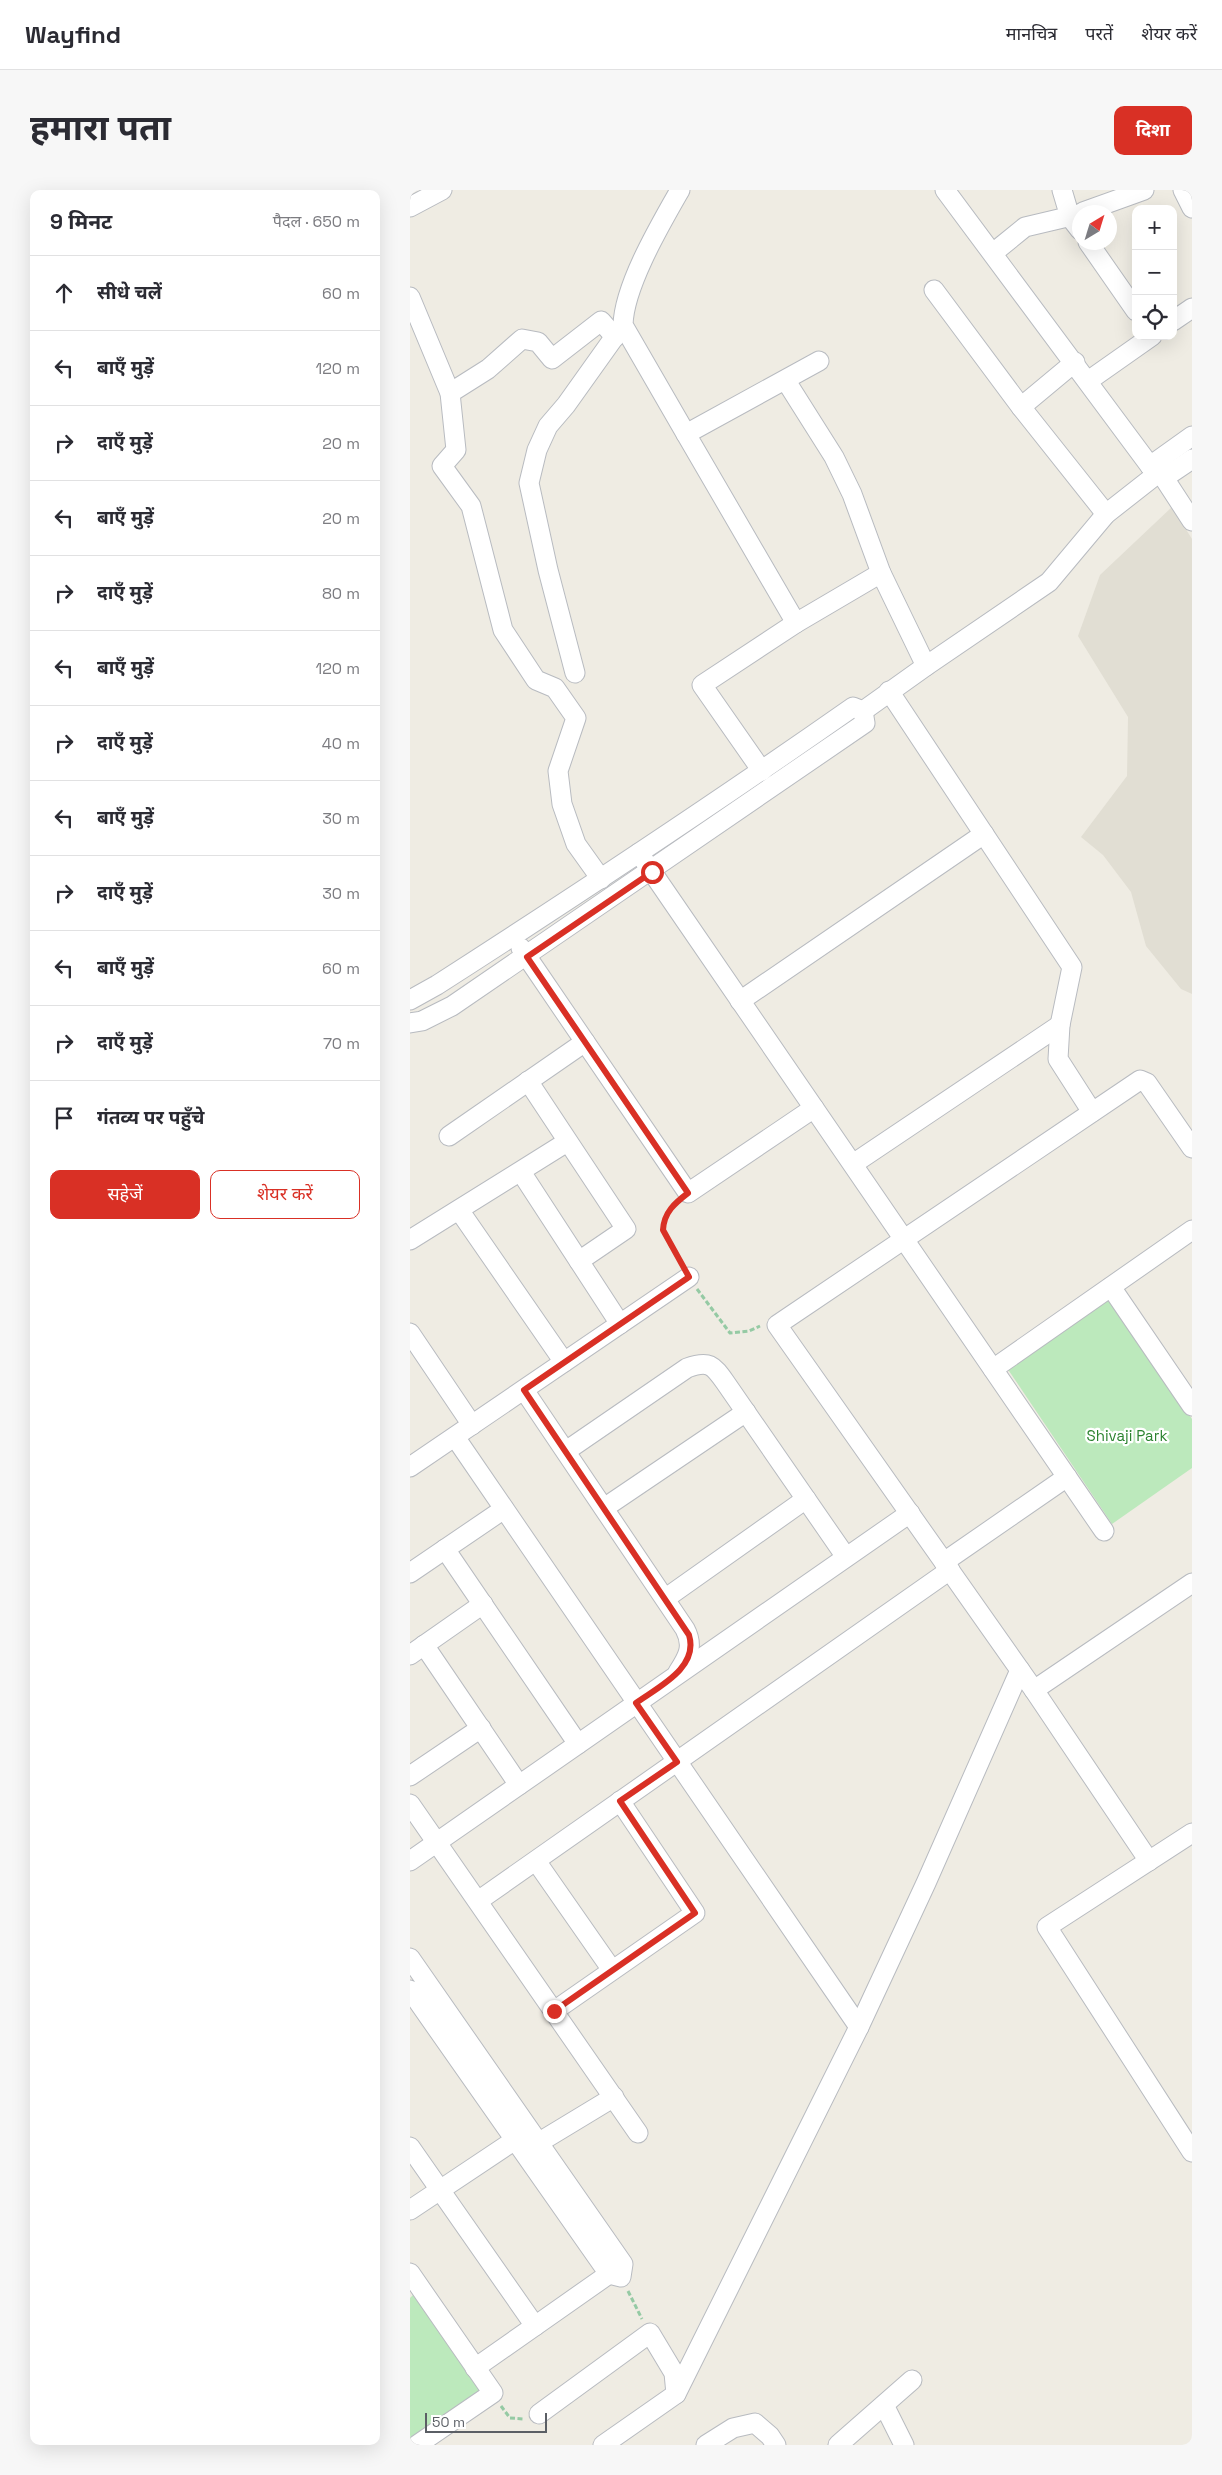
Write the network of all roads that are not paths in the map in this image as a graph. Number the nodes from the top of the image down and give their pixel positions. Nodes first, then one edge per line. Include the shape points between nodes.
1 (442, 190) edge
2 (680, 190) edge
3 (945, 190) edge
4 (1062, 190) edge
5 (1144, 190) edge
6 (1183, 190) edge
7 (1109, 205) edge
8 (410, 207) edge
9 (1072, 208) edge
10 (1192, 208) edge
11 (1072, 219) edge
12 (1094, 250) edge
13 (993, 253) junction
14 (934, 290) dead end
15 (410, 297) edge
16 (1132, 305) edge
17 (1192, 308) edge
18 (1177, 318) edge
19 (619, 331) junction
20 (1146, 340) edge
21 (819, 360) dead end
22 (1075, 362) junction
23 (786, 381) junction
24 (1088, 381) junction
25 (450, 392) junction
26 (1021, 407) junction
27 (686, 434) junction
28 (1192, 436) edge
29 (1192, 459) edge
30 (1157, 473) junction
31 (1106, 514) junction
32 (1192, 521) edge
33 (881, 573) junction
34 (796, 623) junction
35 (926, 666) junction
36 (575, 673) dead end
37 (890, 692) junction
38 (860, 714) junction
39 (762, 771) junction
40 (984, 834) junction
41 (639, 853) junction
42 (652, 872) junction
43 (601, 879) junction
44 (513, 936) junction
45 (527, 957) junction
46 (410, 1000) edge
47 (740, 1001) junction
48 (410, 1023) edge
49 (1060, 1025) junction
50 (584, 1042) junction
51 (528, 1081) junction
52 (814, 1108) junction
53 (1092, 1112) junction
54 (449, 1136) dead end
55 (567, 1142) junction
56 (1192, 1148) edge
57 (852, 1164) junction
58 (521, 1172) junction
59 (458, 1210) junction
60 (1192, 1230) edge
61 (410, 1240) edge
62 (904, 1240) junction
63 (579, 1261) junction
64 (689, 1277) road end
65 (1111, 1287) junction
66 (620, 1324) junction
67 (410, 1333) edge
68 (564, 1362) junction
69 (993, 1370) junction
70 (524, 1390) junction
71 (1192, 1406) edge
72 (746, 1412) junction
73 (472, 1425) junction
74 (455, 1437) junction
75 (566, 1451) junction
76 (410, 1468) edge
77 (1067, 1478) junction
78 (806, 1499) junction
79 (604, 1508) junction
80 (504, 1509) junction
81 (910, 1513) junction
82 (1104, 1531) dead end
83 (445, 1549) junction
84 (846, 1557) junction
85 (947, 1566) junction
86 (410, 1573) edge
87 (1192, 1584) edge
88 (666, 1598) junction
89 (483, 1604) junction
90 (417, 1650) edge
91 (1020, 1670) junction
92 (676, 1675) junction
93 (1034, 1690) junction
94 (636, 1703) junction
95 (481, 1728) junction
96 (578, 1744) junction
97 (677, 1762) junction
98 (410, 1776) edge
99 (519, 1785) junction
100 (620, 1801) junction
101 (410, 1804) edge
102 (1192, 1833) edge
103 (437, 1842) junction
104 (410, 1861) edge
105 (536, 1861) junction
106 (1149, 1861) junction
107 (478, 1901) junction
108 (410, 1958) edge
109 (612, 1970) junction
110 (411, 1993) edge
111 (554, 2011) junction
112 (859, 2027) junction
113 (614, 2097) junction
114 (638, 2133) dead end
115 (515, 2140) junction
116 (538, 2143) junction
117 (1190, 2143) edge
118 (410, 2147) edge
119 (440, 2190) junction
120 (410, 2210) edge
121 (617, 2272) junction
122 (412, 2282) edge
123 (535, 2326) junction
124 (476, 2368) junction
125 (912, 2380) dead end
126 (676, 2394) junction
127 (884, 2405) junction
128 (539, 2414) road end
129 (417, 2445) edge
130 (603, 2445) edge
131 (706, 2445) edge
132 (776, 2445) edge
133 (838, 2445) edge
134 (904, 2445) edge

1 - 8 street
2 - 19 street via 634,281
3 - 13 street
4 - 9 street
5 - 7 street
6 - 10 street
11 - 13 street via 1025,227
12 - 16 street
13 - 22 street
14 - 26 street
15 - 25 street
17 - 18 street
19 - 25 street via 601,321 552,359 538,342 522,339 488,369
19 - 27 street
19 - 36 street via 548,426 537,450 529,483
20 - 24 street
21 - 23 street
22 - 24 street
22 - 26 street
23 - 27 street
23 - 33 street via 834,457 852,494
24 - 30 street
25 - 43 street via 456,450 442,466 471,506 503,630 536,680 555,688 576,718 558,771 562,804 576,844
26 - 31 street
27 - 34 street
28 - 30 street
29 - 30 street
30 - 31 street
30 - 32 street
31 - 35 street via 1049,582
33 - 34 street
33 - 35 street
34 - 39 street via 702,685
35 - 37 street
37 - 38 street
37 - 40 street
38 - 39 street
38 - 42 street
39 - 41 street
40 - 47 street
40 - 49 street via 1072,967
41 - 42 street
41 - 43 street
42 - 45 street
42 - 47 street
43 - 44 street
44 - 45 street
44 - 46 street
45 - 48 street via 452,1006 422,1021
45 - 50 street
47 - 52 street
49 - 53 street via 1058,1059
49 - 57 street
50 - 51 street
50 - 52 street via 688,1193
51 - 54 street
51 - 55 street
52 - 57 street
53 - 56 street via 1140,1080 1147,1083
53 - 62 street
55 - 58 street
55 - 63 street via 626,1229
57 - 62 street
58 - 59 street
58 - 63 street
59 - 61 street
59 - 68 street
60 - 65 street
62 - 69 street
62 - 81 street via 777,1325
63 - 66 street
64 - 66 street
65 - 69 street
65 - 71 street
66 - 68 street
67 - 73 street
68 - 70 street
69 - 77 street
70 - 73 street
70 - 75 street
72 - 75 street via 714,1368 701,1363 687,1368
72 - 78 street
72 - 79 street
73 - 74 street
74 - 76 street
74 - 80 street
75 - 79 street
77 - 82 street
77 - 85 street
78 - 84 street
78 - 88 street
79 - 88 street
80 - 83 street
80 - 94 street
81 - 84 street
81 - 85 street
83 - 86 street
83 - 89 street
84 - 92 street
85 - 91 street
85 - 97 street
87 - 93 street
88 - 92 street via 691,1642 688,1657
89 - 90 street
89 - 96 street
90 - 95 street
91 - 93 street
91 - 112 street
92 - 94 street
93 - 106 street
94 - 96 street
94 - 97 street
95 - 98 street
95 - 99 street
96 - 99 street
97 - 100 street
97 - 112 street
99 - 103 street
100 - 105 street
100 - 109 street via 695,1913
101 - 103 street
102 - 106 street
103 - 104 street
103 - 107 street
105 - 107 street
105 - 109 street
106 - 117 street via 1047,1927
107 - 111 street
108 - 116 street
109 - 111 street
110 - 115 street
111 - 113 street
112 - 126 street
113 - 114 street
113 - 116 street
115 - 119 street
115 - 121 street
116 - 121 street
118 - 119 street
119 - 120 street
119 - 123 street
121 - 123 street
122 - 124 street
123 - 124 street
124 - 129 street via 493,2393
125 - 127 street
126 - 128 street via 674,2373 650,2333
126 - 130 street
127 - 133 street
127 - 134 street
131 - 132 street via 733,2428 755,2423

